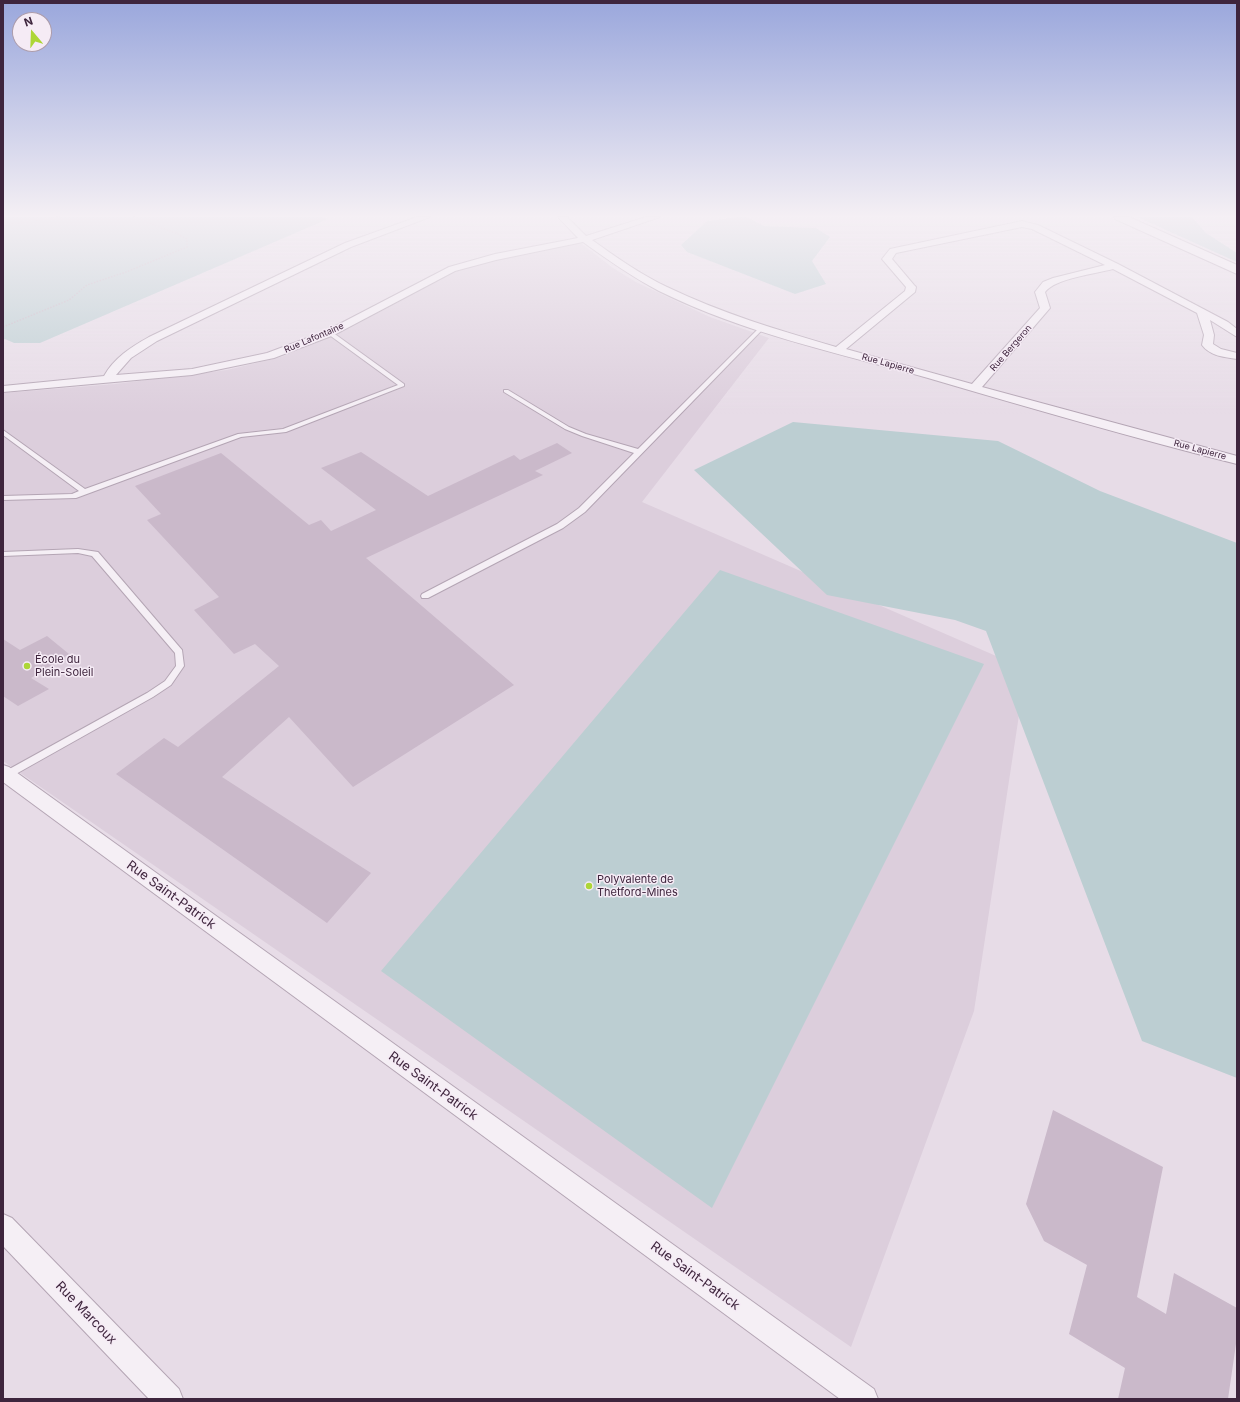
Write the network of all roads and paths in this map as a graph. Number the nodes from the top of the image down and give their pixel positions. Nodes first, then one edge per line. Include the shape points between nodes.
1 (95, 282) edge
2 (270, 282) edge
3 (426, 282) edge
4 (651, 282) edge
5 (908, 282) edge
6 (1050, 282) edge
7 (1147, 282) edge
8 (1202, 313) junction
9 (3, 327) edge
10 (762, 327) junction
11 (330, 333) junction
12 (1237, 334) edge
13 (839, 350) junction
14 (1237, 356) edge
15 (108, 380) junction
16 (975, 388) junction
17 (3, 389) edge
18 (506, 391) dead end
19 (3, 432) edge
20 (639, 452) junction
21 (1237, 460) edge
22 (84, 492) junction
23 (3, 498) edge
24 (3, 554) edge
25 (425, 596) dead end
26 (4, 775) edge
27 (3, 1227) edge
28 (169, 1399) edge
29 (864, 1399) edge

1 - 9 path via 87,285 69,300
2 - 15 street via 135,348 122,359
3 - 11 street, Rue Lafontaine
4 - 10 street, Rue Lapierre via 698,305
5 - 13 street via 912,287 910,292
6 - 16 street, Rue Bergeron via 1040,292 1045,308
7 - 8 street
8 - 12 street
8 - 14 street via 1209,335 1207,345 1217,352
10 - 13 street, Rue Lapierre
10 - 20 lane
11 - 15 street, Rue Lafontaine via 270,356 231,365 192,372
11 - 22 lane via 402,385 284,430 240,435
13 - 16 street, Rue Lapierre
15 - 17 street, Rue Lafontaine
16 - 21 street, Rue Lapierre
18 - 20 lane via 567,428
19 - 22 lane
20 - 25 lane via 582,510 560,526
22 - 23 lane via 73,496
24 - 26 lane via 78,551 95,554 179,652 180,666 168,683 150,695
26 - 29 street, Rue Saint-Patrick
27 - 28 street, Rue Marcoux

